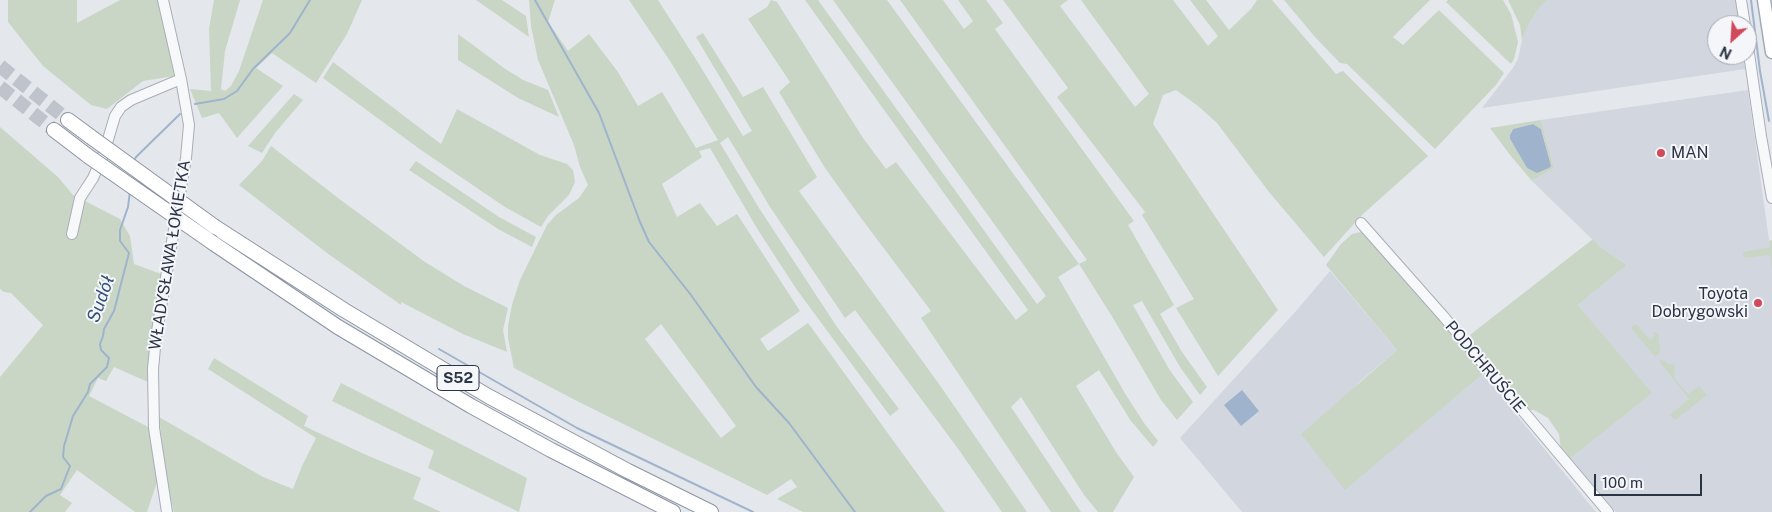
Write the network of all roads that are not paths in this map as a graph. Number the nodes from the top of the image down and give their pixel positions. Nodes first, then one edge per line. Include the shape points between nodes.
1 (163, 0) edge
2 (1741, 0) edge
3 (1764, 0) edge
4 (1743, 15) edge
5 (1772, 52) edge
6 (1752, 65) edge
7 (181, 79) junction
8 (68, 120) tunnel mouth
9 (54, 130) tunnel mouth
10 (1766, 135) edge
11 (1772, 198) edge
12 (1361, 223) dead end
13 (72, 234) dead end
14 (167, 512) edge
15 (673, 512) edge
16 (711, 512) edge
17 (1608, 512) edge

1 - 7 street, WŁADYSŁAWA ŁOKIETKA
2 - 4 street
3 - 5 main road
6 - 10 street
7 - 13 street via 121,107 93,178 80,198
7 - 14 street, WŁADYSŁAWA ŁOKIETKA via 189,141 153,369 154,428
8 - 16 highway, S52, bridge via 215,227 344,310 488,396
9 - 15 highway, S52, bridge via 338,327 470,406
10 - 11 street
12 - 17 street, PODCHRUŚCIE

